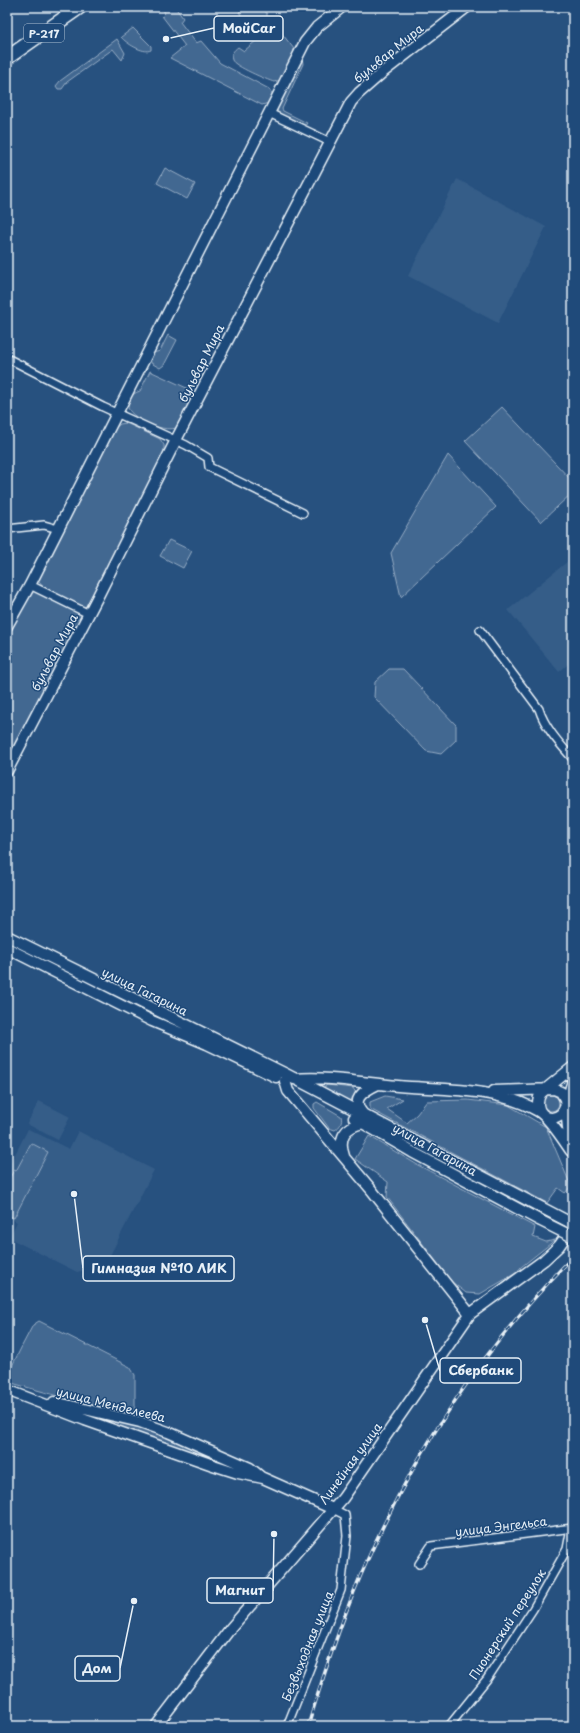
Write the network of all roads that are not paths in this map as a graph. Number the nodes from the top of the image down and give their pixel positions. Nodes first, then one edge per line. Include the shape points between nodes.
1 (80, 7) edge
2 (342, 7) edge
3 (467, 7) edge
4 (7, 58) edge
5 (269, 113) junction
6 (330, 142) junction
7 (7, 358) edge
8 (117, 413) junction
9 (176, 440) junction
10 (304, 514) dead end
11 (7, 529) edge
12 (58, 529) junction
13 (30, 585) junction
14 (89, 614) junction
15 (7, 626) edge
16 (480, 630) dead end
17 (573, 759) edge
18 (7, 771) edge
19 (7, 936) edge
20 (7, 948) edge
21 (573, 1067) edge
22 (289, 1080) junction
23 (573, 1082) edge
24 (378, 1084) junction
25 (546, 1089) junction
26 (474, 1092) junction
27 (565, 1106) junction
28 (540, 1112) junction
29 (364, 1120) junction
30 (572, 1154) edge
31 (345, 1158) junction
32 (573, 1225) edge
33 (573, 1237) edge
34 (470, 1314) junction
35 (11, 1392) edge
36 (263, 1478) junction
37 (333, 1509) junction
38 (572, 1528) edge
39 (419, 1564) dead end
40 (156, 1726) edge
41 (287, 1726) edge
42 (449, 1726) edge

1 - 4 highway, Р-217
2 - 5 main road via 317,27 305,42
3 - 6 main road, бульвар Мира via 359,93 345,112
5 - 6 street
5 - 8 main road
6 - 9 main road, бульвар Мира
7 - 8 street
8 - 9 street
8 - 12 main road
9 - 10 street via 208,458 209,467
9 - 14 main road, бульвар Мира
11 - 12 street via 44,525
12 - 13 main road
13 - 14 street
13 - 15 main road
14 - 18 main road, бульвар Мира
16 - 17 street via 539,709 549,730
19 - 22 main road, улица Гагарина
20 - 22 main road, улица Гагарина via 152,1021
21 - 25 main road
22 - 24 main road via 318,1077
22 - 29 main road, улица Гагарина
22 - 31 main road via 288,1091
23 - 27 main road
24 - 26 main road
24 - 29 main road via 358,1098 358,1109
25 - 26 main road
25 - 27 main road via 561,1092
25 - 28 main road via 537,1099
26 - 28 main road via 504,1097
27 - 28 main road via 562,1113 554,1117 546,1117
27 - 30 main road
28 - 30 main road
29 - 31 main road via 353,1125 343,1137 341,1146
29 - 32 main road, улица Гагарина
29 - 33 main road, улица Гагарина, bridge via 412,1152
31 - 34 main road
32 - 34 main road, Линейная улица via 559,1246 544,1260
34 - 37 main road, Линейная улица
35 - 36 main road, улица Менделеева via 213,1465
35 - 36 main road, улица Менделеева via 161,1429 250,1468
36 - 37 main road, улица Менделеева
37 - 40 main road, Линейная улица via 230,1629
37 - 41 street, Безвыходная улица via 345,1515 347,1536 341,1590
38 - 39 street, улица Энгельса via 431,1546
38 - 42 street, Пионерский переулок via 567,1549 533,1609 487,1679

